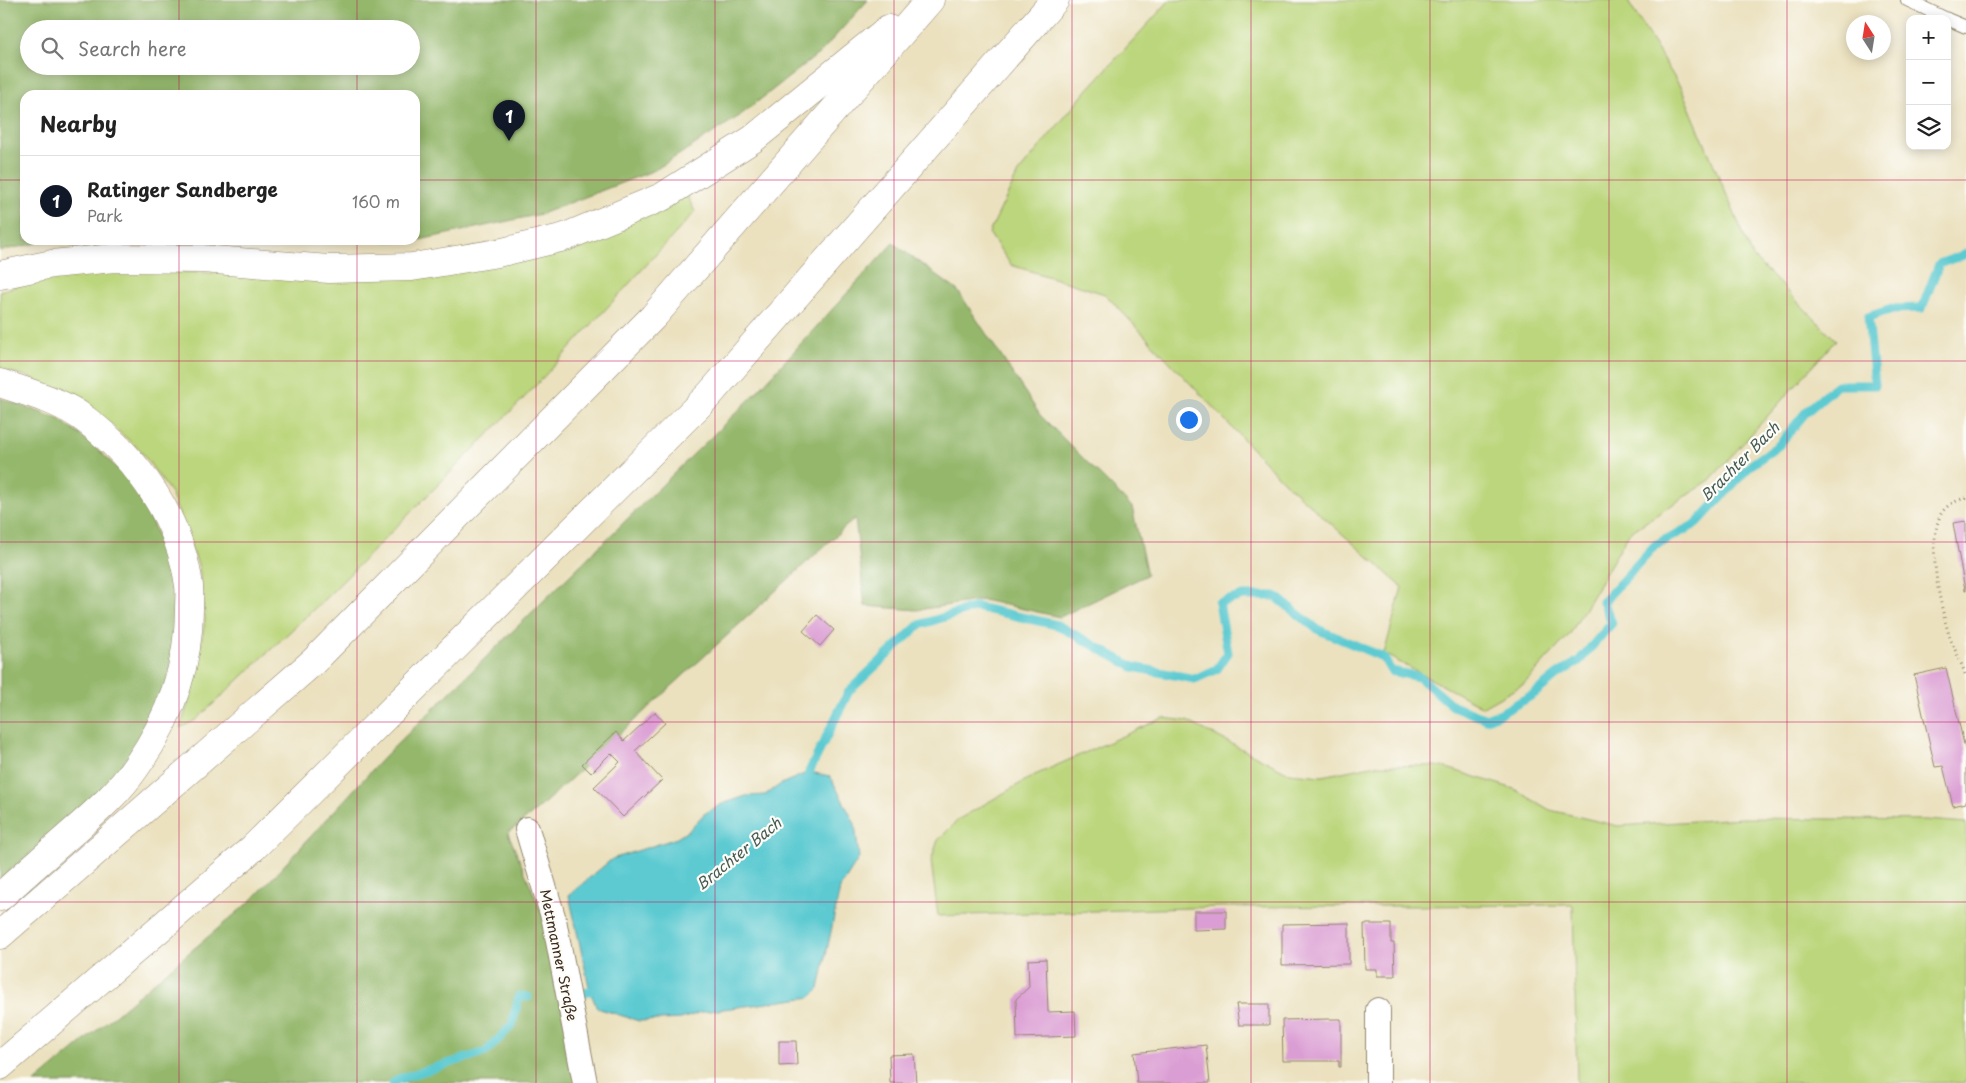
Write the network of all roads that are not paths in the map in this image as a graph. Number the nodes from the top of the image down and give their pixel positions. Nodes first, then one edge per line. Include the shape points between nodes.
1 (924, 0) edge
2 (930, 0) edge
3 (1055, 0) edge
4 (1907, 0) edge
5 (1939, 15) edge
6 (1951, 21) edge
7 (1966, 28) edge
8 (0, 275) edge
9 (0, 383) edge
10 (527, 829) dead end
11 (0, 897) edge
12 (0, 935) edge
13 (1378, 1010) dead end
14 (0, 1066) edge
15 (585, 1083) edge
16 (1378, 1083) edge

1 - 8 highway via 752,139 662,197 565,237 498,253 412,267 329,269 202,259 114,258 52,264
2 - 12 highway via 653,317 321,654
3 - 14 highway via 709,395 253,848
4 - 5 lane
6 - 7 lane
9 - 11 highway via 47,399 85,419 116,445 137,468 163,506 180,547 189,587 189,623 183,666 168,711 136,768 109,800
10 - 15 street, Mettmanner Straße via 554,920
13 - 16 street

